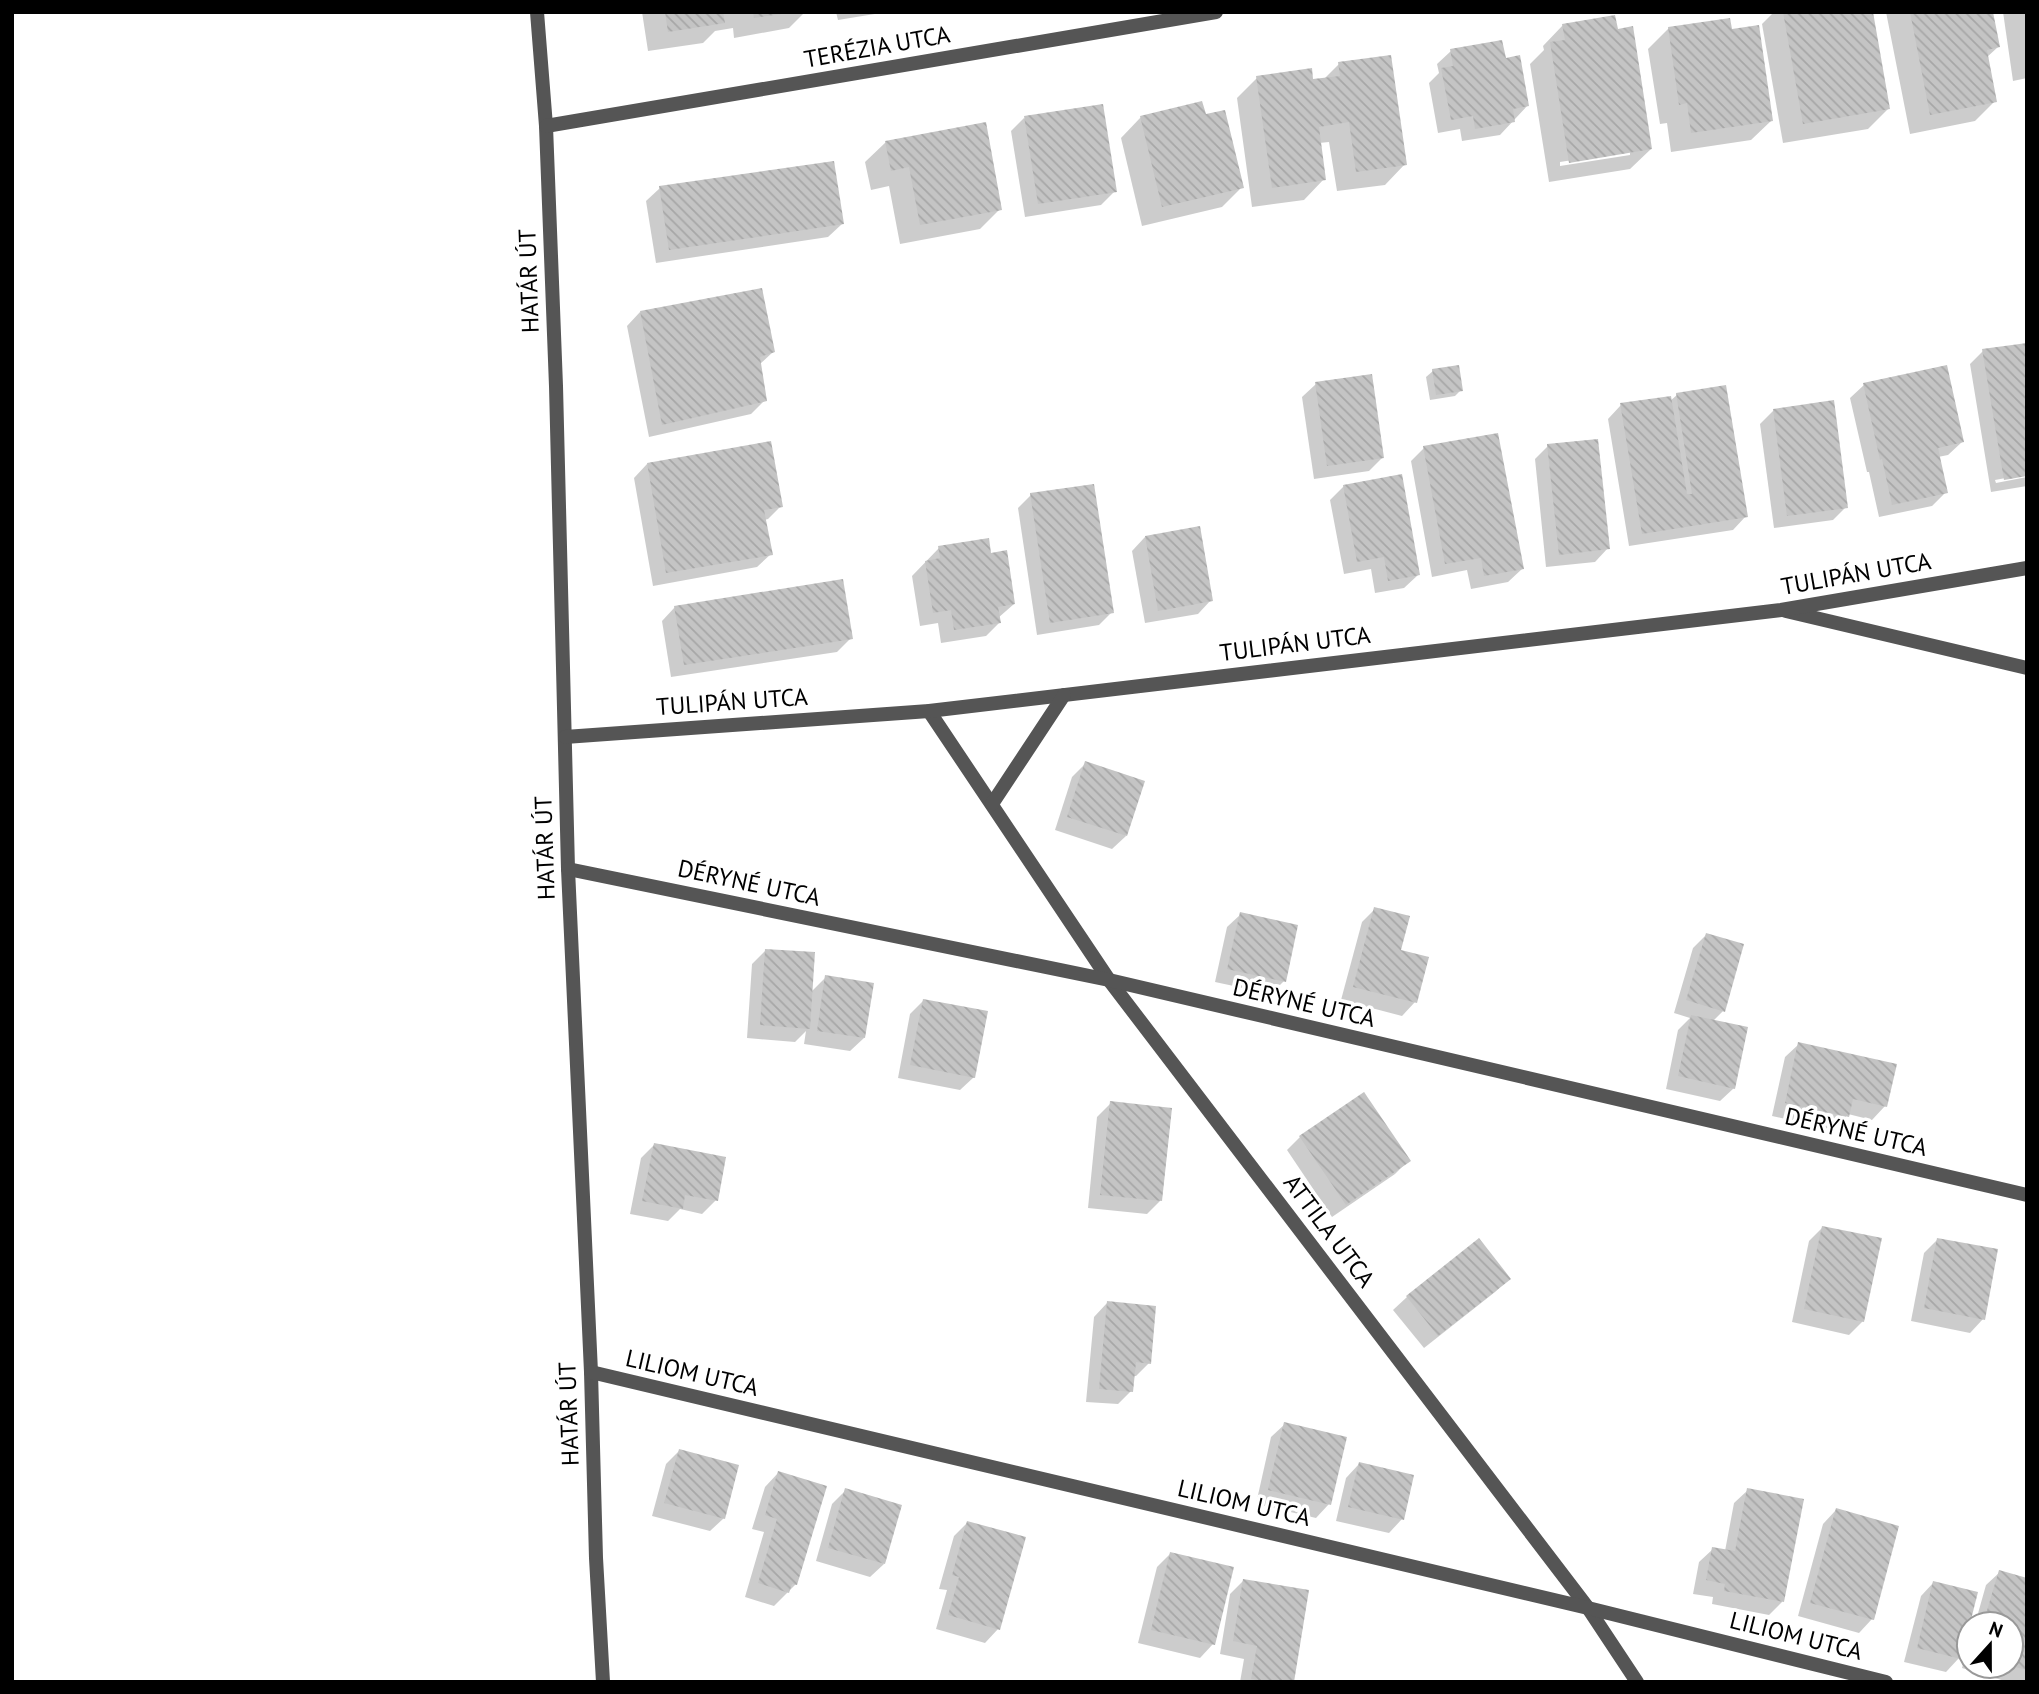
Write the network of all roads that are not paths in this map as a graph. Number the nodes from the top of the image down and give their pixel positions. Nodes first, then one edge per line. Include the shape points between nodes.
1 (537, 12) edge
2 (1216, 12) edge
3 (546, 126) junction
4 (2027, 568) edge
5 (1781, 610) junction
6 (2027, 668) edge
7 (1064, 695) junction
8 (929, 711) junction
9 (565, 737) junction
10 (992, 804) junction
11 (568, 869) junction
12 (1109, 980) junction
13 (2027, 1195) edge
14 (591, 1372) junction
15 (1588, 1608) junction
16 (603, 1682) edge
17 (1637, 1682) edge
18 (1886, 1682) edge

1 - 3 street, HATÁR ÚT
2 - 3 street, TERÉZIA UTCA
3 - 9 street, HATÁR ÚT
4 - 5 street, TULIPÁN UTCA
5 - 6 street
5 - 7 street, TULIPÁN UTCA
7 - 8 street, TULIPÁN UTCA
7 - 10 street
8 - 9 street, TULIPÁN UTCA
8 - 10 street, ATTILA UTCA
9 - 11 street, HATÁR ÚT
10 - 12 street, ATTILA UTCA
11 - 12 street, DÉRYNÉ UTCA
11 - 14 street, HATÁR ÚT
12 - 13 street, DÉRYNÉ UTCA
12 - 15 street, ATTILA UTCA
14 - 15 street, LILIOM UTCA
14 - 16 street, HATÁR ÚT
15 - 17 street, ATTILA UTCA
15 - 18 street, LILIOM UTCA

